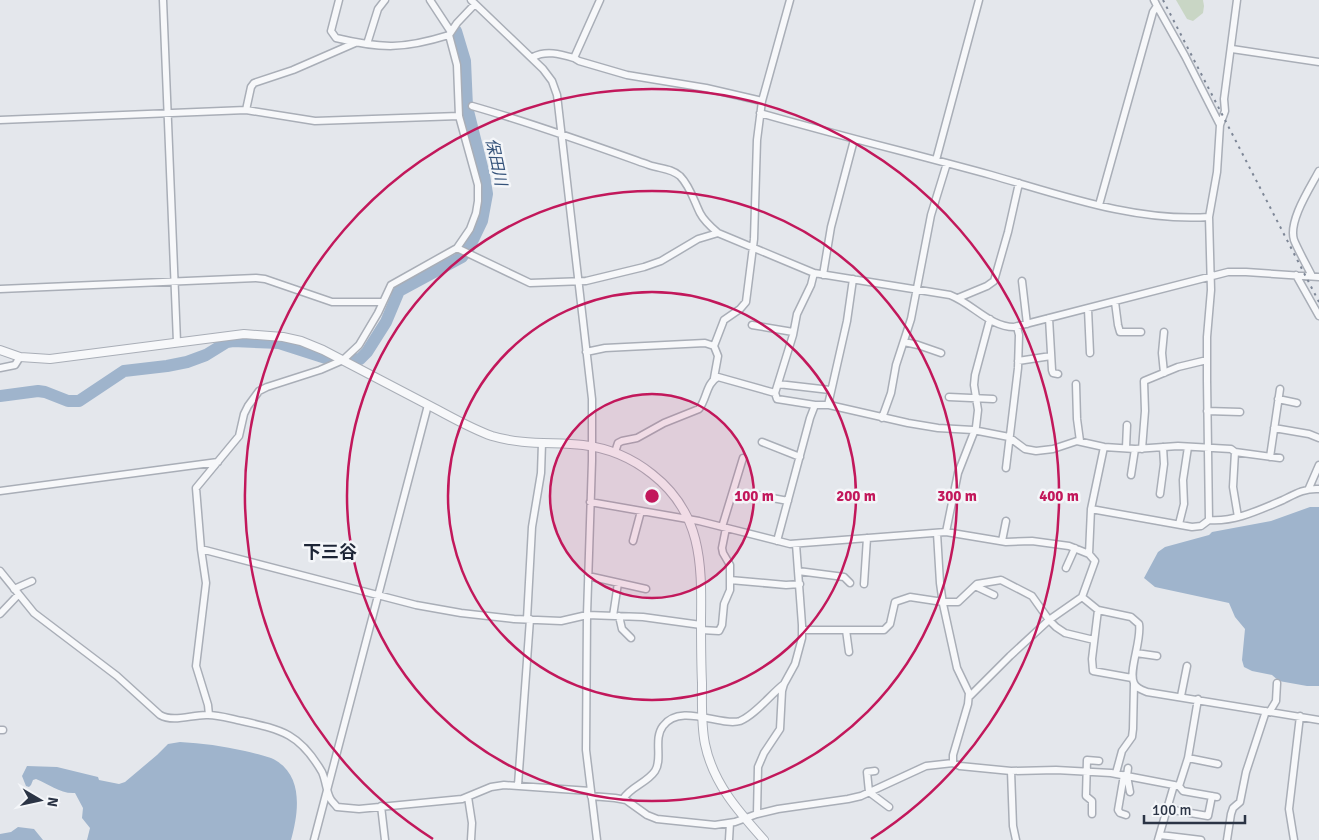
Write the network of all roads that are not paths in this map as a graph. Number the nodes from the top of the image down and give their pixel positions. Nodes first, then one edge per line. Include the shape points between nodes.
1 (163, 0) edge
2 (340, 0) edge
3 (384, 0) edge
4 (430, 0) edge
5 (600, 0) edge
6 (790, 0) edge
7 (979, 0) edge
8 (1237, 0) edge
9 (473, 2) edge
10 (1156, 3) edge
11 (450, 34) junction
12 (355, 43) junction
13 (367, 44) junction
14 (1232, 49) junction
15 (533, 58) junction
16 (574, 58) junction
17 (1319, 62) edge
18 (762, 101) junction
19 (472, 106) dead end
20 (246, 110) junction
21 (167, 113) junction
22 (760, 113) junction
23 (459, 116) junction
24 (0, 120) edge
25 (1220, 125) junction
26 (560, 133) junction
27 (854, 140) junction
28 (936, 160) junction
29 (947, 163) junction
30 (1319, 171) edge
31 (1019, 183) junction
32 (1100, 205) junction
33 (1209, 217) junction
34 (718, 232) junction
35 (753, 246) junction
36 (457, 248) junction
37 (814, 273) junction
38 (823, 274) junction
39 (1296, 275) junction
40 (1209, 276) junction
41 (1315, 276) edge
42 (853, 279) junction
43 (577, 281) junction
44 (1022, 281) dead end
45 (174, 282) junction
46 (0, 289) edge
47 (916, 290) junction
48 (958, 298) junction
49 (383, 302) junction
50 (1116, 302) junction
51 (1088, 309) junction
52 (1319, 316) edge
53 (1049, 318) junction
54 (990, 319) junction
55 (1026, 324) junction
56 (752, 325) dead end
57 (1017, 327) junction
58 (793, 332) junction
59 (1141, 332) dead end
60 (1164, 332) dead end
61 (177, 342) junction
62 (904, 342) junction
63 (714, 346) junction
64 (0, 350) edge
65 (586, 352) junction
66 (941, 353) dead end
67 (1090, 353) dead end
68 (1051, 356) junction
69 (20, 357) junction
70 (343, 360) junction
71 (1207, 360) junction
72 (1018, 361) junction
73 (0, 368) edge
74 (1164, 373) junction
75 (1058, 374) dead end
76 (714, 378) junction
77 (778, 384) junction
78 (1076, 384) dead end
79 (1280, 389) dead end
80 (830, 390) junction
81 (775, 394) junction
82 (949, 397) dead end
83 (977, 399) junction
84 (993, 399) dead end
85 (1278, 399) junction
86 (1297, 403) dead end
87 (828, 404) junction
88 (428, 405) junction
89 (815, 405) junction
90 (1207, 411) junction
91 (1240, 412) dead end
92 (882, 418) junction
93 (1127, 425) dead end
94 (1274, 428) junction
95 (973, 430) junction
96 (1009, 437) junction
97 (1319, 438) edge
98 (1080, 441) junction
99 (762, 442) dead end
100 (542, 443) junction
101 (592, 446) junction
102 (1104, 447) junction
103 (1163, 447) junction
104 (1188, 447) junction
105 (1126, 448) junction
106 (1207, 448) junction
107 (1138, 449) junction
108 (614, 452) junction
109 (1236, 452) junction
110 (800, 457) junction
111 (1270, 457) junction
112 (742, 458) dead end
113 (1280, 458) dead end
114 (218, 462) junction
115 (1319, 465) edge
116 (1006, 468) dead end
117 (1131, 475) dead end
118 (1309, 488) junction
119 (1319, 489) edge
120 (0, 491) edge
121 (1160, 494) dead end
122 (757, 495) dead end
123 (788, 501) junction
124 (590, 502) junction
125 (1091, 509) junction
126 (641, 510) junction
127 (1238, 517) junction
128 (688, 518) junction
129 (1006, 520) dead end
130 (1209, 520) junction
131 (1179, 524) junction
132 (724, 527) junction
133 (946, 532) junction
134 (937, 533) junction
135 (867, 538) junction
136 (633, 541) dead end
137 (777, 541) junction
138 (1002, 542) junction
139 (796, 544) junction
140 (1075, 548) junction
141 (200, 549) junction
142 (1089, 554) junction
143 (1066, 568) dead end
144 (0, 571) edge
145 (798, 571) junction
146 (588, 576) junction
147 (730, 580) junction
148 (32, 581) dead end
149 (850, 582) dead end
150 (618, 583) junction
151 (800, 584) junction
152 (864, 584) dead end
153 (975, 586) junction
154 (646, 589) dead end
155 (16, 592) junction
156 (994, 595) dead end
157 (378, 596) junction
158 (1082, 597) junction
159 (942, 602) junction
160 (1098, 610) junction
161 (0, 614) edge
162 (587, 615) junction
163 (616, 616) junction
164 (529, 619) junction
165 (1049, 620) junction
166 (701, 628) junction
167 (802, 630) junction
168 (846, 630) junction
169 (631, 638) dead end
170 (1094, 640) junction
171 (849, 652) dead end
172 (1136, 653) junction
173 (1157, 656) dead end
174 (1187, 666) dead end
175 (1133, 681) junction
176 (1277, 683) dead end
177 (784, 684) junction
178 (1181, 696) junction
179 (969, 697) junction
180 (1198, 699) junction
181 (1268, 711) junction
182 (209, 715) junction
183 (702, 716) junction
184 (1300, 716) junction
185 (1319, 720) edge
186 (1188, 758) junction
187 (1099, 761) dead end
188 (953, 763) junction
189 (1218, 764) dead end
190 (875, 770) dead end
191 (1010, 771) junction
192 (1087, 771) junction
193 (1127, 773) junction
194 (1116, 774) junction
195 (327, 784) junction
196 (518, 785) junction
197 (1176, 785) junction
198 (869, 792) junction
199 (1130, 792) dead end
200 (591, 794) junction
201 (468, 797) junction
202 (623, 799) junction
203 (381, 806) junction
204 (889, 807) dead end
205 (1167, 809) junction
206 (757, 814) junction
207 (1092, 814) dead end
208 (1126, 815) dead end
209 (744, 819) junction
210 (730, 823) junction
211 (1159, 838) edge
212 (314, 840) edge
213 (385, 840) edge
214 (471, 840) edge
215 (597, 840) edge
216 (729, 840) edge
217 (764, 840) edge
218 (1016, 840) edge
219 (1201, 840) edge
220 (1227, 840) edge
221 (1294, 840) edge

1 - 21 street
2 - 12 street via 331,32 336,38
3 - 13 street
4 - 11 street
5 - 16 street
6 - 18 street
7 - 28 street
8 - 14 street
9 - 11 street
9 - 15 street
10 - 25 street
10 - 32 street
11 - 13 street via 425,43 396,47
11 - 23 street via 457,65
12 - 13 street
12 - 20 street via 254,83
14 - 17 street
14 - 25 street via 1224,99 1226,108
15 - 16 street via 548,53
15 - 26 street via 555,88
16 - 18 street via 627,75
18 - 22 street
19 - 26 street
20 - 21 street
20 - 23 street via 315,121
21 - 24 street
21 - 45 street
22 - 27 street
22 - 35 street
23 - 36 street via 478,185 478,201 470,229
25 - 33 street via 1217,172
26 - 34 street via 680,176 701,214
26 - 43 street
27 - 28 street
27 - 38 street via 831,227
28 - 29 street
29 - 31 street
29 - 47 street via 930,215
30 - 41 street via 1298,210 1293,227 1294,239
31 - 32 street
31 - 48 street via 994,281
32 - 33 street via 1175,218
33 - 40 street
34 - 35 street
34 - 43 street via 698,238 644,268
35 - 37 street
35 - 63 street via 746,302 724,320
36 - 43 street via 530,283
36 - 49 street via 391,284
37 - 38 street
37 - 58 street via 799,307
38 - 42 street
39 - 40 street via 1228,272
39 - 41 street
39 - 52 street
40 - 50 street
40 - 71 street
42 - 47 street
42 - 80 street via 847,321
43 - 65 street
44 - 55 street
45 - 46 street
45 - 49 street via 256,278 332,302
45 - 61 street
47 - 48 street
47 - 62 street
48 - 54 street
49 - 70 street via 359,345
50 - 51 street
50 - 59 street via 1120,332
51 - 53 street
51 - 67 street
53 - 55 street
53 - 68 street
54 - 57 street via 1007,327
54 - 83 street via 975,375
55 - 57 street
56 - 58 street
57 - 72 street
58 - 77 street
60 - 74 street
61 - 69 street via 50,359
61 - 70 street via 244,334 270,335 301,341
62 - 66 street
62 - 92 street
63 - 65 street via 705,343 605,348
63 - 76 street via 718,352
64 - 69 street
65 - 101 street via 592,399
68 - 72 street
68 - 75 street via 1052,370
69 - 73 street via 15,365
70 - 88 street
70 - 114 street via 259,391 244,414 239,436
71 - 74 street
71 - 90 street
72 - 96 street
74 - 107 street via 1144,381 1144,411
76 - 81 street via 721,377
76 - 108 street via 699,409 637,438 618,443
77 - 80 street
77 - 81 street
78 - 98 street
79 - 85 street
80 - 87 street
81 - 89 street via 777,399
82 - 83 street
83 - 84 street
83 - 95 street via 976,427
85 - 86 street
85 - 94 street
87 - 89 street
87 - 92 street
88 - 100 street via 495,437
88 - 157 street
89 - 110 street
90 - 91 street
90 - 106 street
92 - 95 street via 938,428
93 - 105 street
94 - 97 street
94 - 111 street
95 - 96 street
95 - 133 street via 958,473
96 - 98 street via 1025,449 1036,451
96 - 116 street
98 - 102 street
99 - 110 street
100 - 101 street
100 - 164 street via 541,473 532,527
101 - 108 street
101 - 124 street
102 - 105 street
102 - 125 street
103 - 104 street
103 - 107 street
103 - 121 street
104 - 106 street
104 - 131 street via 1183,480 1184,504
105 - 107 street
106 - 109 street
106 - 130 street
107 - 117 street
108 - 128 street via 660,481
109 - 111 street
109 - 127 street via 1233,487
110 - 123 street
111 - 113 street
112 - 132 street
114 - 120 street
114 - 141 street via 196,488
115 - 118 street
118 - 119 street
118 - 127 street
122 - 123 street
123 - 137 street
124 - 126 street
124 - 146 street
125 - 131 street
125 - 142 street
126 - 128 street
126 - 136 street
127 - 130 street
128 - 132 street
128 - 166 street via 700,554
129 - 138 street
130 - 131 street via 1201,526
132 - 137 street
132 - 147 street via 722,548 730,565
133 - 134 street
133 - 138 street
134 - 135 street
134 - 159 street
135 - 139 street
135 - 152 street
137 - 139 street
138 - 140 street via 1032,541
139 - 145 street
140 - 142 street
140 - 143 street
141 - 157 street
141 - 182 street via 206,583 196,666
142 - 158 street via 1095,561
144 - 155 street
145 - 149 street via 844,577
145 - 151 street
146 - 150 street
146 - 162 street
147 - 151 street
147 - 166 street via 721,630
148 - 155 street
150 - 154 street
150 - 163 street
151 - 167 street
153 - 156 street
153 - 159 street via 958,602
153 - 165 street via 980,582 1003,581 1032,596
155 - 161 street
155 - 182 street via 41,620 117,676 160,715 165,718
157 - 164 street via 416,606
157 - 195 street
158 - 160 street
158 - 165 street
159 - 168 street via 914,598 899,600 895,602 890,624 884,630
159 - 179 street via 957,668
160 - 170 street
160 - 172 street via 1136,620 1140,628
162 - 163 street
162 - 164 street via 561,621
162 - 200 street via 586,750
163 - 166 street via 643,617
163 - 169 street
164 - 196 street
165 - 170 street via 1065,634
165 - 179 street
166 - 183 street
167 - 168 street
167 - 177 street via 795,664
168 - 171 street
170 - 175 street via 1093,671
172 - 173 street
172 - 175 street
174 - 178 street
175 - 178 street via 1147,692
175 - 194 street via 1134,730 1122,751
176 - 181 street via 1276,701
177 - 183 street via 738,721
177 - 206 street via 780,729 758,767
178 - 180 street
179 - 188 street
180 - 181 street
180 - 186 street
181 - 184 street
181 - 220 street via 1246,772 1240,802 1231,814
182 - 195 street via 286,733 302,744
183 - 202 street via 678,717 664,724 655,771
183 - 209 street via 712,768
184 - 185 street
184 - 221 street via 1289,809
186 - 189 street
186 - 197 street
187 - 192 street via 1087,760
188 - 191 street
188 - 198 street via 918,768
190 - 198 street via 867,772
191 - 192 street
191 - 218 street
192 - 194 street
192 - 207 street via 1086,796 1092,800
193 - 194 street
193 - 197 street
193 - 199 street
193 - 208 street via 1118,810
195 - 203 street via 330,797 337,806 359,809
195 - 212 street
196 - 200 street
196 - 201 street via 491,787
197 - 205 street
197 - 205 street via 1183,791 1214,796 1208,816
198 - 204 street
198 - 206 street via 848,800
200 - 202 street
200 - 215 street
201 - 203 street
201 - 214 street
202 - 210 street via 657,820 705,825
203 - 213 street
205 - 211 street
206 - 209 street
209 - 210 street
209 - 217 street
210 - 216 street
211 - 219 street

